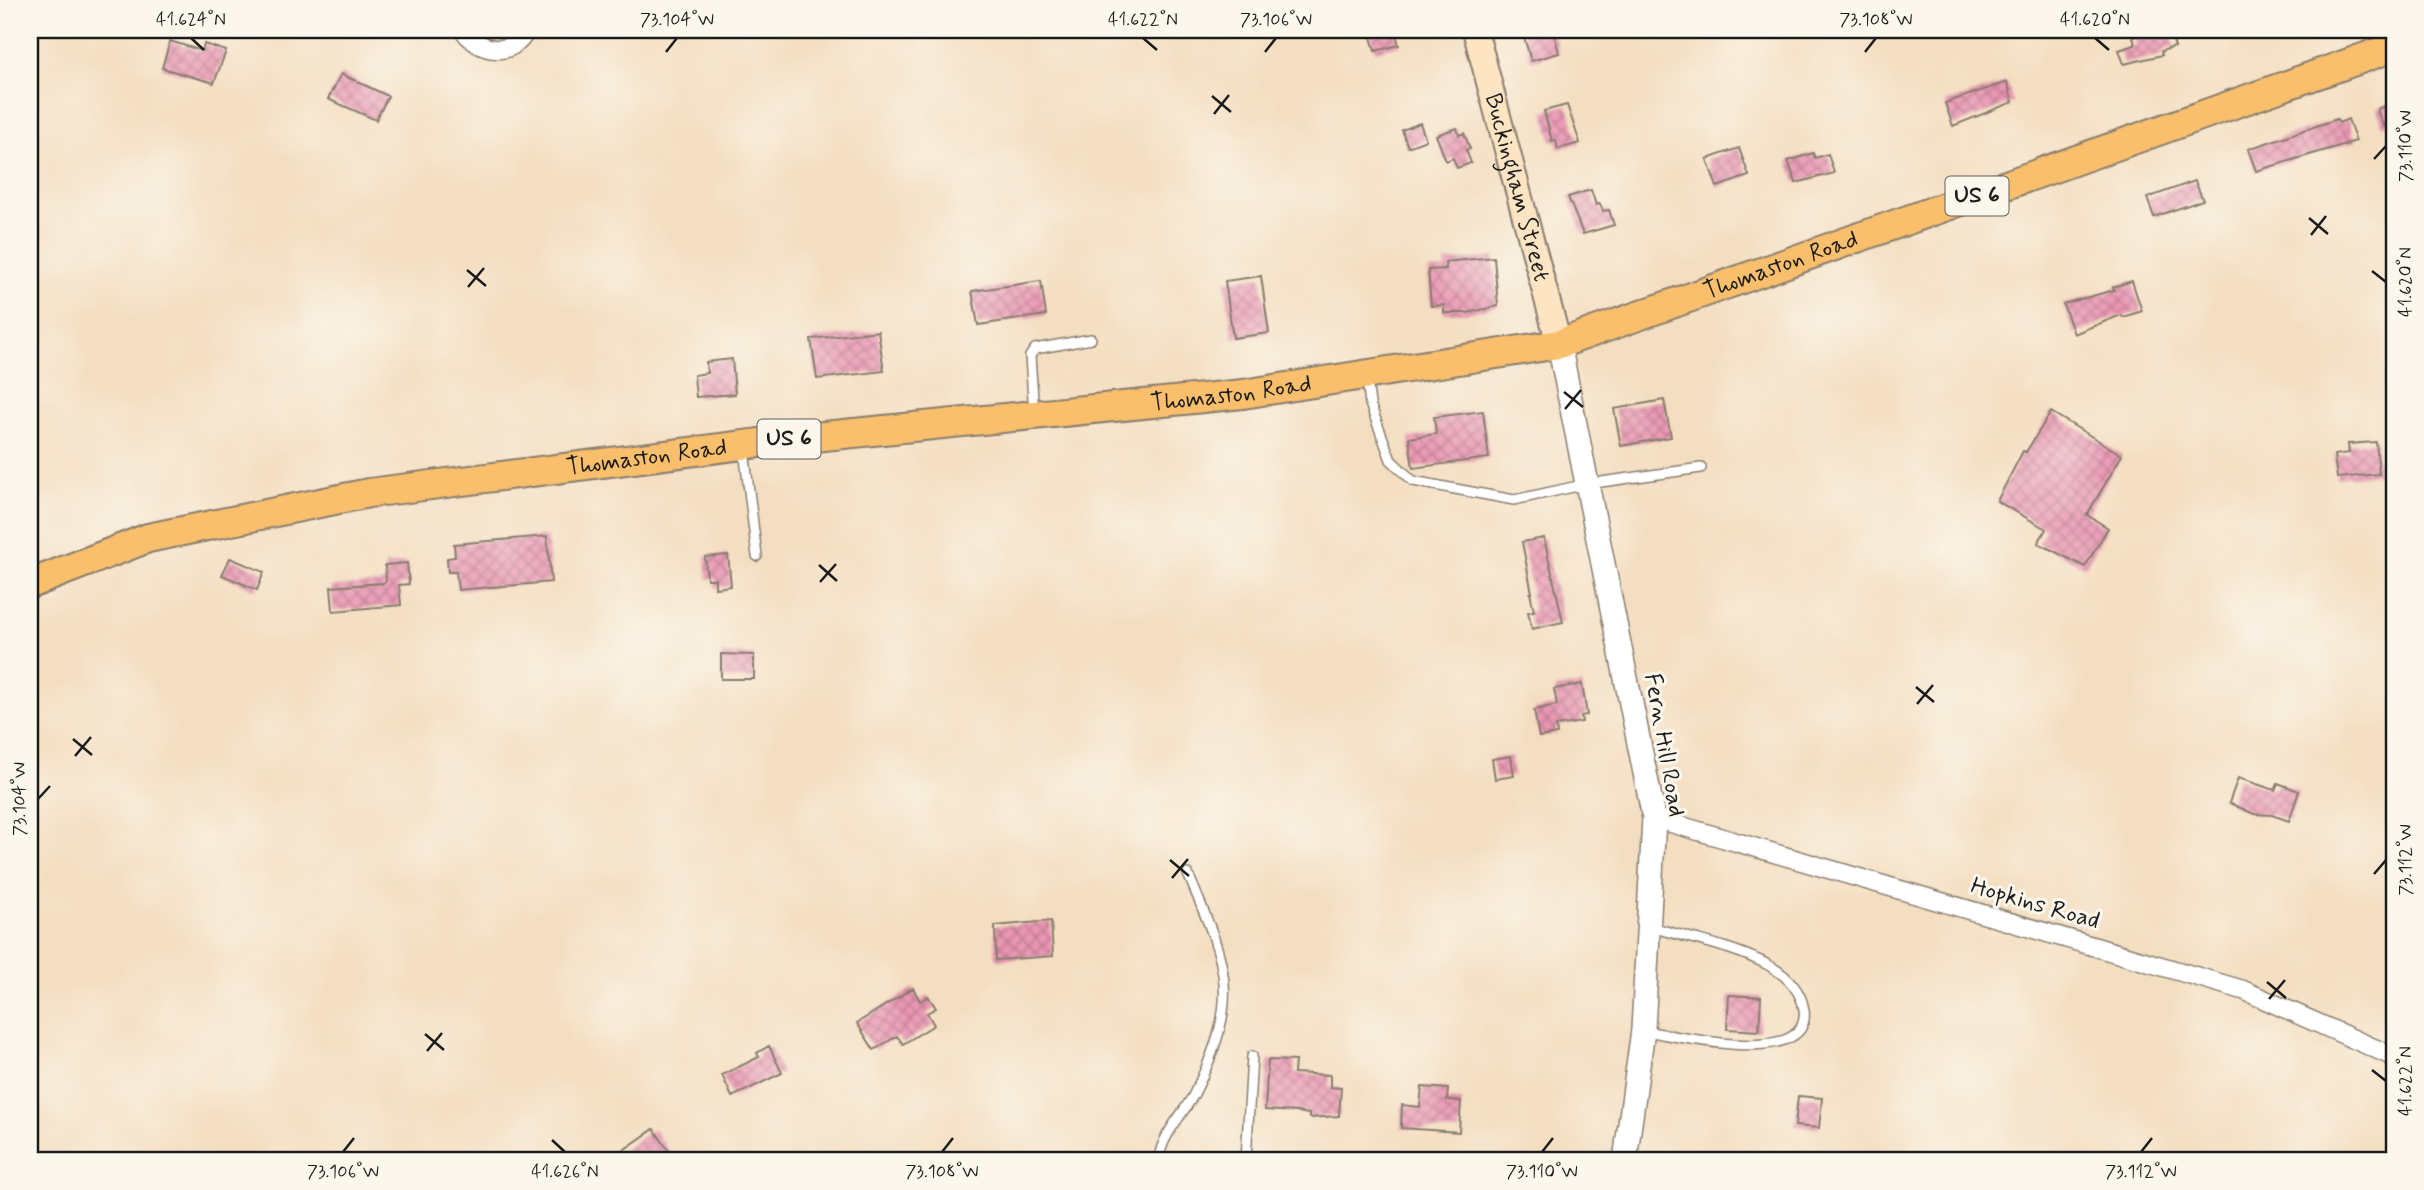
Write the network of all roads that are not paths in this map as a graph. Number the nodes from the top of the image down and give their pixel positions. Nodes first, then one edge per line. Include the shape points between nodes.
1 (464, 30) edge
2 (526, 30) edge
3 (1475, 30) edge
4 (2394, 47) edge
5 (1091, 339) dead end
6 (1559, 344) junction
7 (1366, 375) junction
8 (1034, 415) junction
9 (743, 445) junction
10 (1701, 468) dead end
11 (1587, 484) junction
12 (757, 556) dead end
13 (30, 584) edge
14 (1654, 818) junction
15 (1188, 874) dead end
16 (1648, 926) junction
17 (1643, 1030) junction
18 (1252, 1056) dead end
19 (2394, 1057) edge
20 (1159, 1160) edge
21 (1246, 1160) edge
22 (1625, 1160) edge

1 - 2 street via 476,44 499,50 511,46
3 - 6 main road, Buckingham Street
4 - 6 main road, Thomaston Road / US 6
5 - 8 lane via 1035,349 1030,356
6 - 7 main road, Thomaston Road / US 6
6 - 11 street, Fern Hill Road
7 - 8 main road, Thomaston Road / US 6 via 1243,394
7 - 11 lane via 1370,404 1391,460 1413,481 1514,500
8 - 9 main road, Thomaston Road / US 6
9 - 12 lane
9 - 13 main road, Thomaston Road / US 6 via 369,493 148,538
10 - 11 lane
11 - 14 street, Fern Hill Road
14 - 16 street, Fern Hill Road
14 - 19 street, Hopkins Road via 2243,990
15 - 20 lane via 1223,960 1226,1000 1205,1069
16 - 17 street, Fern Hill Road
16 - 17 lane via 1771,967 1798,992 1805,1017 1797,1031 1779,1044 1750,1047
17 - 22 street, Fern Hill Road
18 - 21 lane

